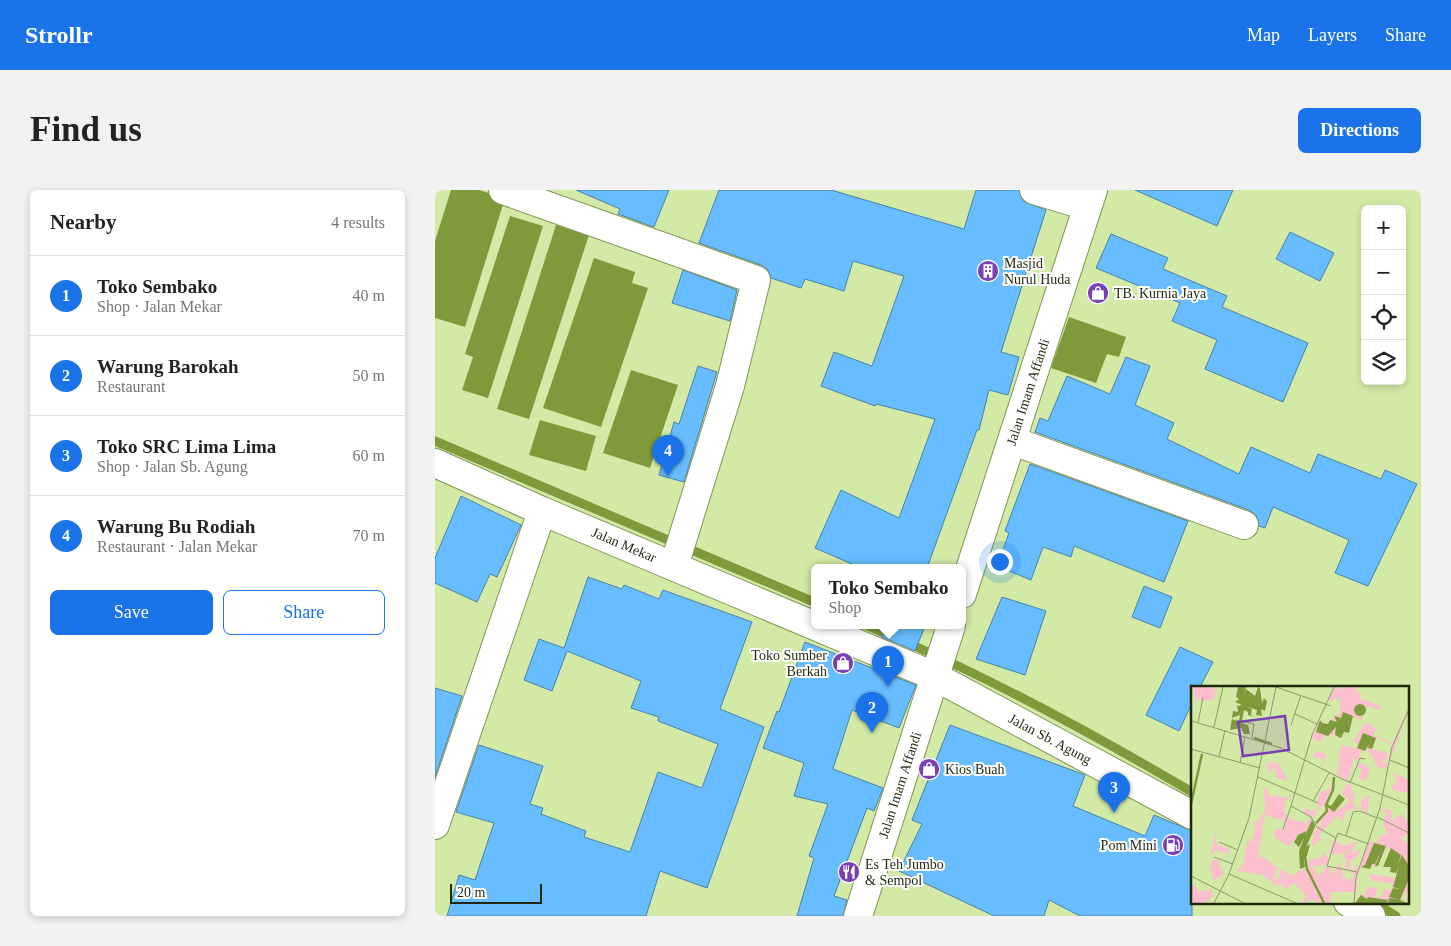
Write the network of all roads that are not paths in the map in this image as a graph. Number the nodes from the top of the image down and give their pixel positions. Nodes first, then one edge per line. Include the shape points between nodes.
1 (503, 190) edge
2 (1034, 190) edge
3 (1090, 198) edge
4 (1013, 441) junction
5 (435, 463) edge
6 (542, 511) junction
7 (1244, 524) dead end
8 (679, 550) junction
9 (966, 582) edge
10 (811, 612) edge
11 (848, 629) edge
12 (949, 632) edge
13 (936, 670) junction
14 (1191, 814) edge
15 (435, 825) edge
16 (1351, 904) edge
17 (858, 916) edge
18 (1371, 916) edge

1 - 8 street via 756,280 730,386
2 - 3 street
3 - 4 street, Jalan Imam Affandi
4 - 7 street
4 - 9 street, Jalan Imam Affandi
5 - 6 street, Jalan Mekar
6 - 8 street, Jalan Mekar
6 - 15 street
8 - 10 street, Jalan Mekar
11 - 13 street, Jalan Mekar
12 - 13 street, Jalan Imam Affandi
13 - 14 street, Jalan Sb. Agung
13 - 17 street, Jalan Imam Affandi
16 - 18 street

